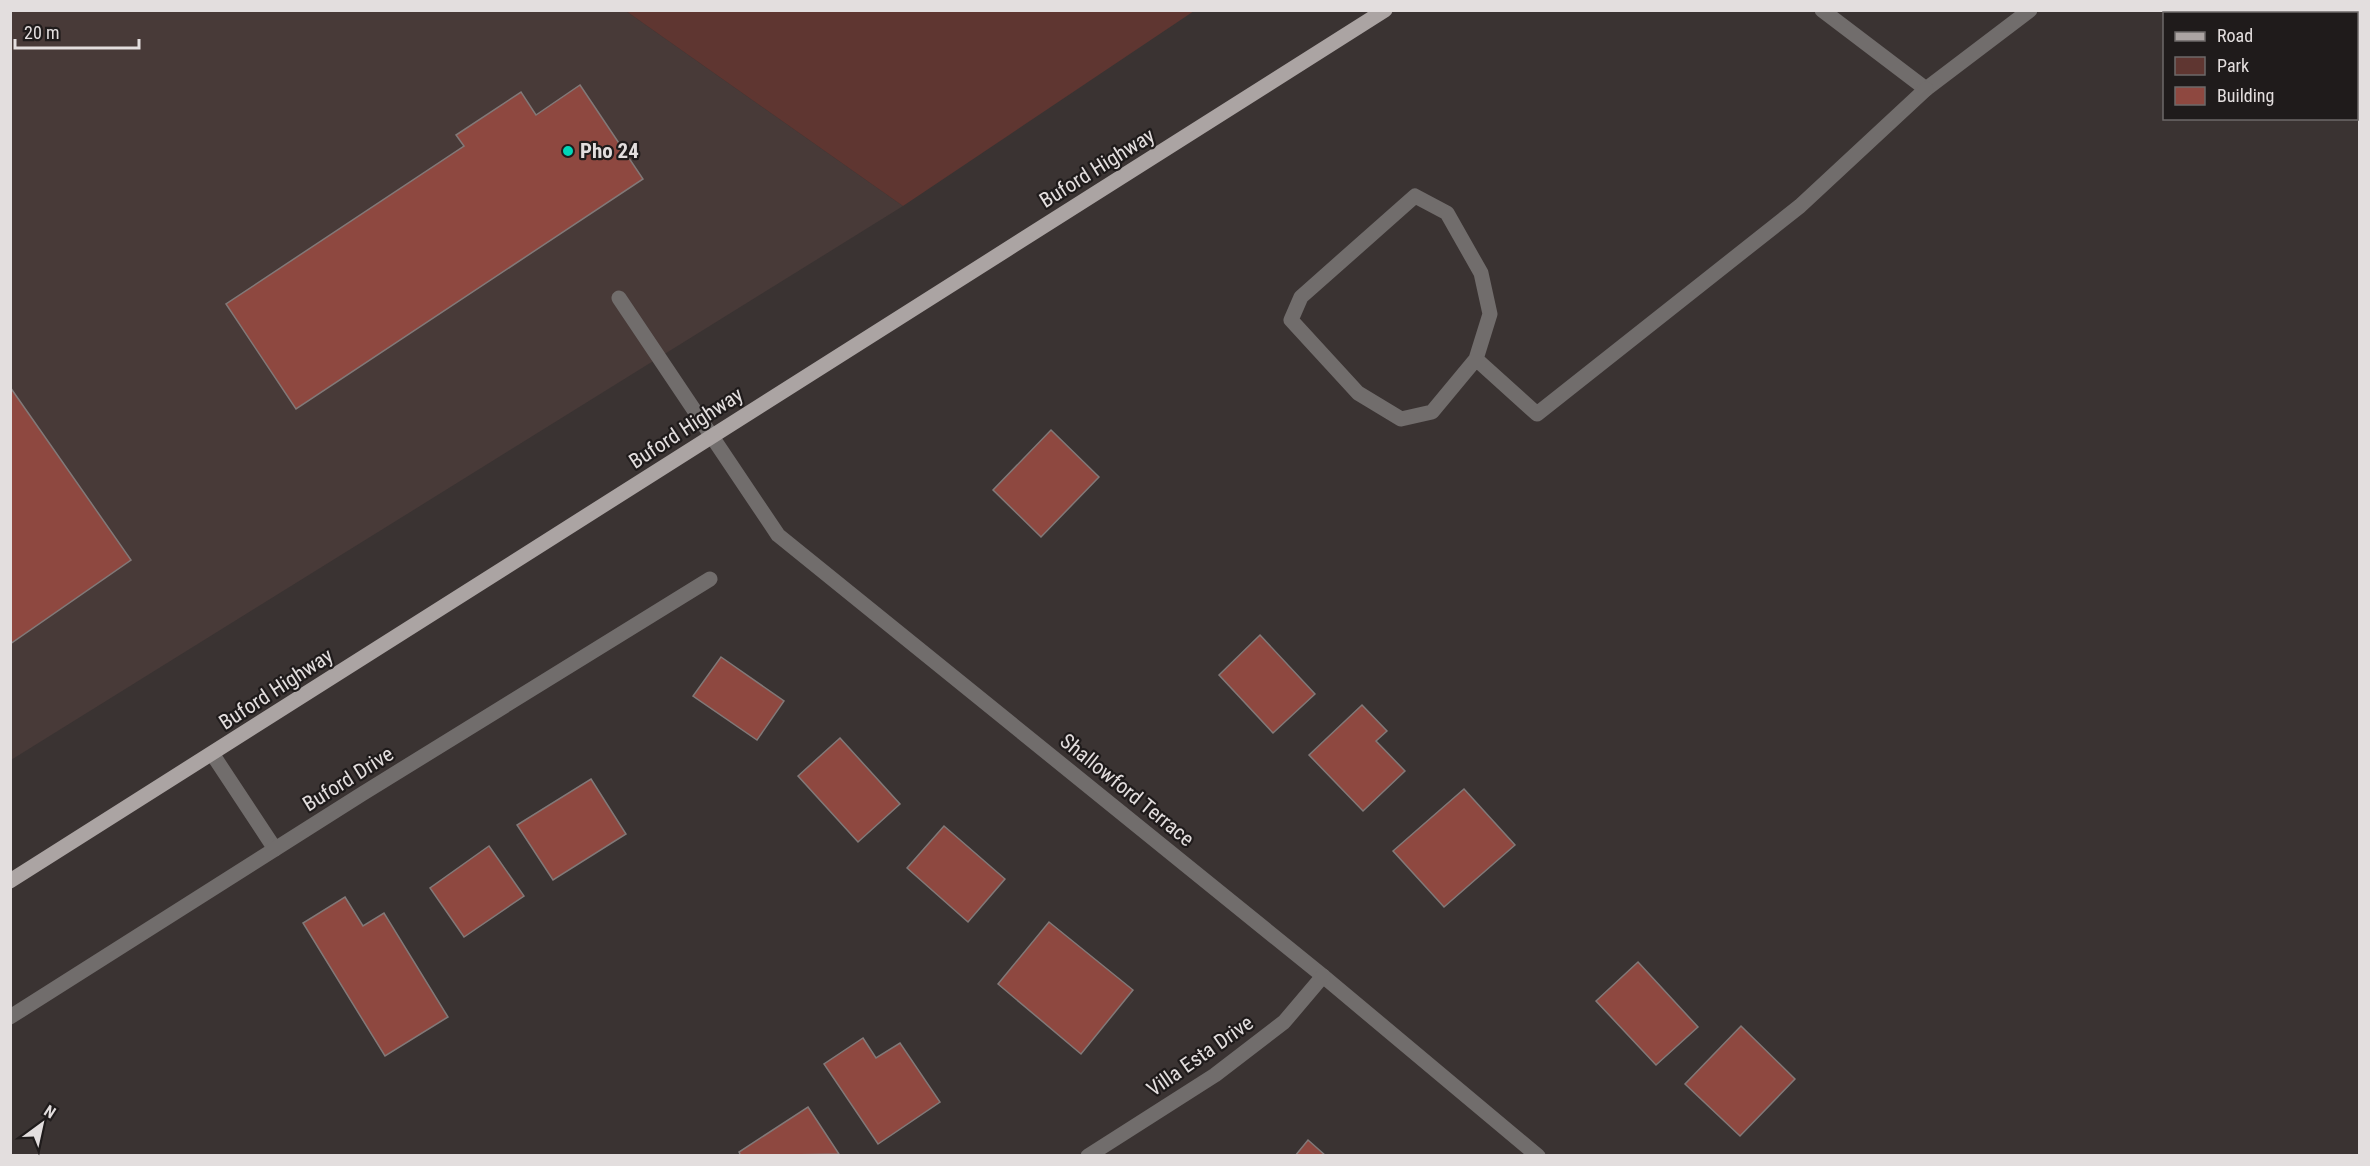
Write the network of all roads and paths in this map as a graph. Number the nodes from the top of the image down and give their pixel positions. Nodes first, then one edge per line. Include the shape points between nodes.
1 (1385, 10) edge
2 (1822, 10) edge
3 (2030, 10) edge
4 (1926, 89) junction
5 (619, 298) dead end
6 (1476, 359) junction
7 (712, 435) junction
8 (710, 579) dead end
9 (213, 755) junction
10 (275, 849) junction
11 (10, 881) edge
12 (1323, 976) junction
13 (10, 1017) edge
14 (1088, 1155) edge
15 (1538, 1155) edge

1 - 7 main road, Buford Highway
2 - 4 street
3 - 4 street
4 - 6 street via 1800,206 1537,414
5 - 7 street, Shallowford Terrace
6 - 6 street via 1490,314 1481,273 1447,213 1415,196 1301,297 1291,320 1358,393 1401,419 1432,412
7 - 9 main road, Buford Highway
7 - 12 street, Shallowford Terrace via 778,535
8 - 10 street, Buford Drive
9 - 10 street
9 - 11 main road, Buford Highway
10 - 13 street, Buford Drive
12 - 14 street, Villa Esta Drive via 1284,1022 1215,1076
12 - 15 street, Shallowford Terrace

